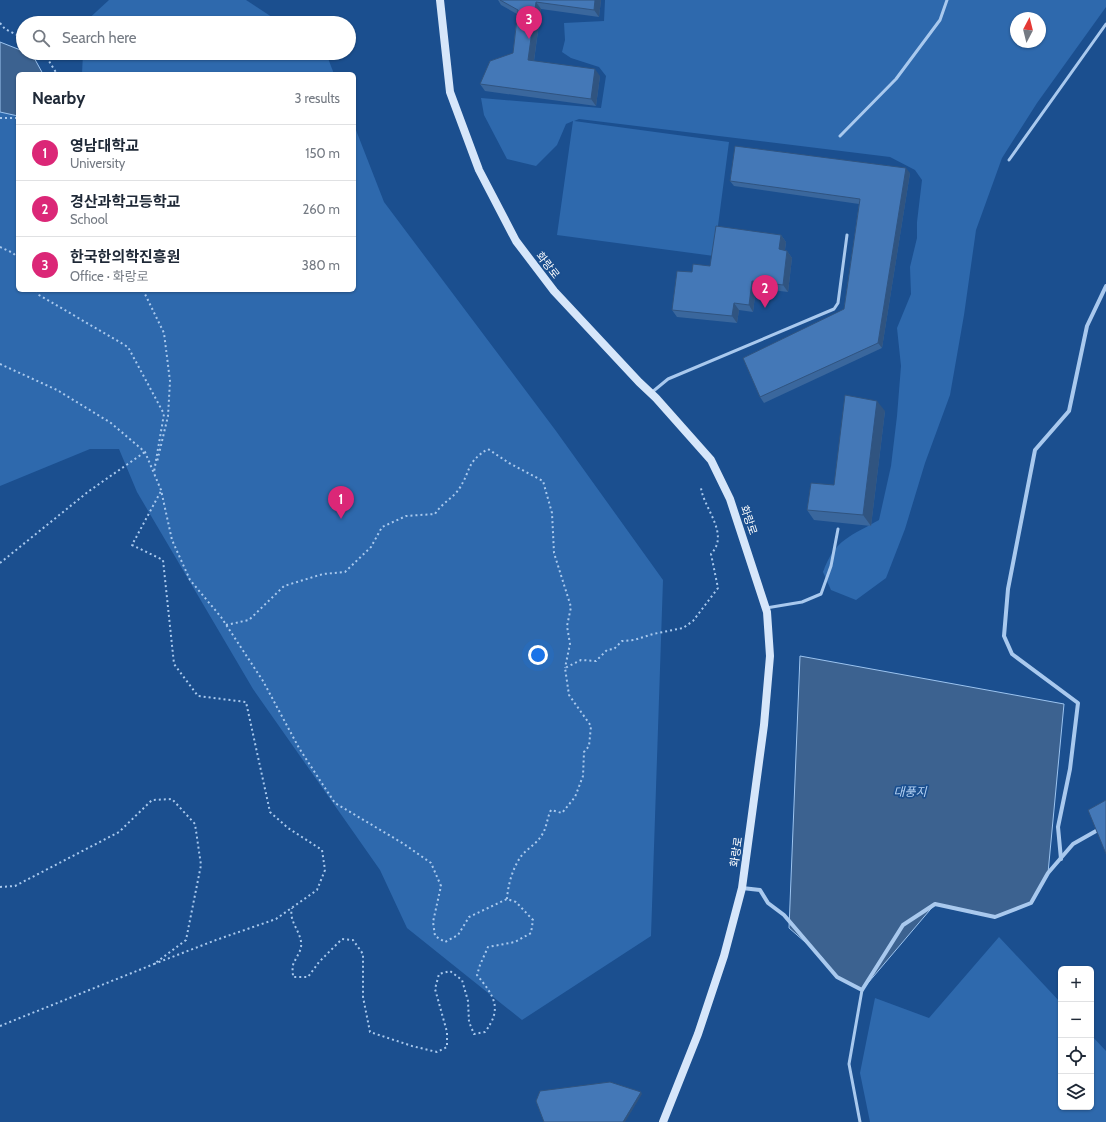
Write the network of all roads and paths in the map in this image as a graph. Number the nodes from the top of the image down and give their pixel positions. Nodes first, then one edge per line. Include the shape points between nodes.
1 (440, 0) edge
2 (947, 0) edge
3 (0, 23) edge
4 (1106, 24) edge
5 (16, 34) edge
6 (48, 60) edge
7 (56, 72) edge
8 (0, 118) edge
9 (16, 118) edge
10 (840, 136) dead end
11 (1009, 160) dead end
12 (847, 236) dead end
13 (0, 247) edge
14 (16, 256) edge
15 (1106, 286) edge
16 (38, 292) edge
17 (144, 292) edge
18 (0, 364) edge
19 (651, 393) junction
20 (146, 452) junction
21 (154, 473) junction
22 (701, 488) dead end
23 (161, 490) junction
24 (838, 529) edge
25 (0, 563) edge
26 (766, 608) junction
27 (226, 625) junction
28 (565, 668) junction
29 (1096, 831) edge
30 (1061, 859) junction
31 (0, 887) edge
32 (742, 888) junction
33 (507, 899) junction
34 (292, 908) junction
35 (154, 964) junction
36 (862, 990) junction
37 (0, 1026) edge
38 (663, 1122) edge
39 (860, 1122) edge

1 - 19 street, 화랑로 via 450,92 479,170 516,241 554,291
2 - 10 lane via 940,20 896,79
3 - 5 path
4 - 11 lane
6 - 7 path
8 - 9 path
12 - 19 lane via 838,303 834,309 668,379
13 - 14 path
15 - 30 street via 1087,326 1069,411 1035,450 1008,588 1004,636 1012,654 1078,703 1070,769 1058,827
16 - 21 path via 39,295 128,347 164,414
17 - 21 path via 164,333 170,381 168,416
18 - 20 path via 57,390 111,423
19 - 26 street, 화랑로 via 711,460 730,499
20 - 21 path
20 - 25 path via 89,492
21 - 23 path
22 - 28 path via 703,500 709,508 719,536 717,547 711,554 718,588 693,621 683,628 622,641 614,649 607,650 596,661 581,660
23 - 27 path via 172,540 190,580
23 - 34 path via 132,545 163,560 174,664 198,696 246,702 270,812 288,828 322,850 325,870 317,890
24 - 26 lane via 832,566 820,594 802,602
26 - 32 street, 화랑로 via 770,656 764,724
27 - 28 path via 249,620 284,586 323,574 346,572 371,547 382,528 406,516 435,514 440,506 459,490 471,462 488,449 543,481 552,513 554,553 571,607 567,626 570,644
27 - 33 path via 264,681 299,748 335,803 431,863 441,886 433,922 435,936 445,942 458,935 469,917
28 - 33 path via 569,695 591,726 589,746 584,752 583,776 574,797 562,813 551,810 544,832 536,844 522,855 508,887
29 - 30 street via 1073,844
30 - 36 street via 1048,873 1031,903 995,917 935,904 903,925
31 - 35 path via 16,886 119,832 152,800 172,799 195,824 201,865 186,940
32 - 36 street via 760,890 768,903 784,915 837,977
32 - 38 street, 화랑로 via 724,956 698,1034
33 - 34 path via 516,902 533,920 531,933 516,942 488,947 480,965 477,975 491,992 496,1007 492,1023 485,1032 474,1034 469,1022 468,1001 462,980 450,971 439,974 435,989 447,1032 447,1046 437,1052 370,1032 363,997 363,954 353,940 342,939 308,977 293,977 293,965 301,946 292,921
34 - 35 path via 276,919
35 - 37 path
36 - 39 lane via 849,1064

